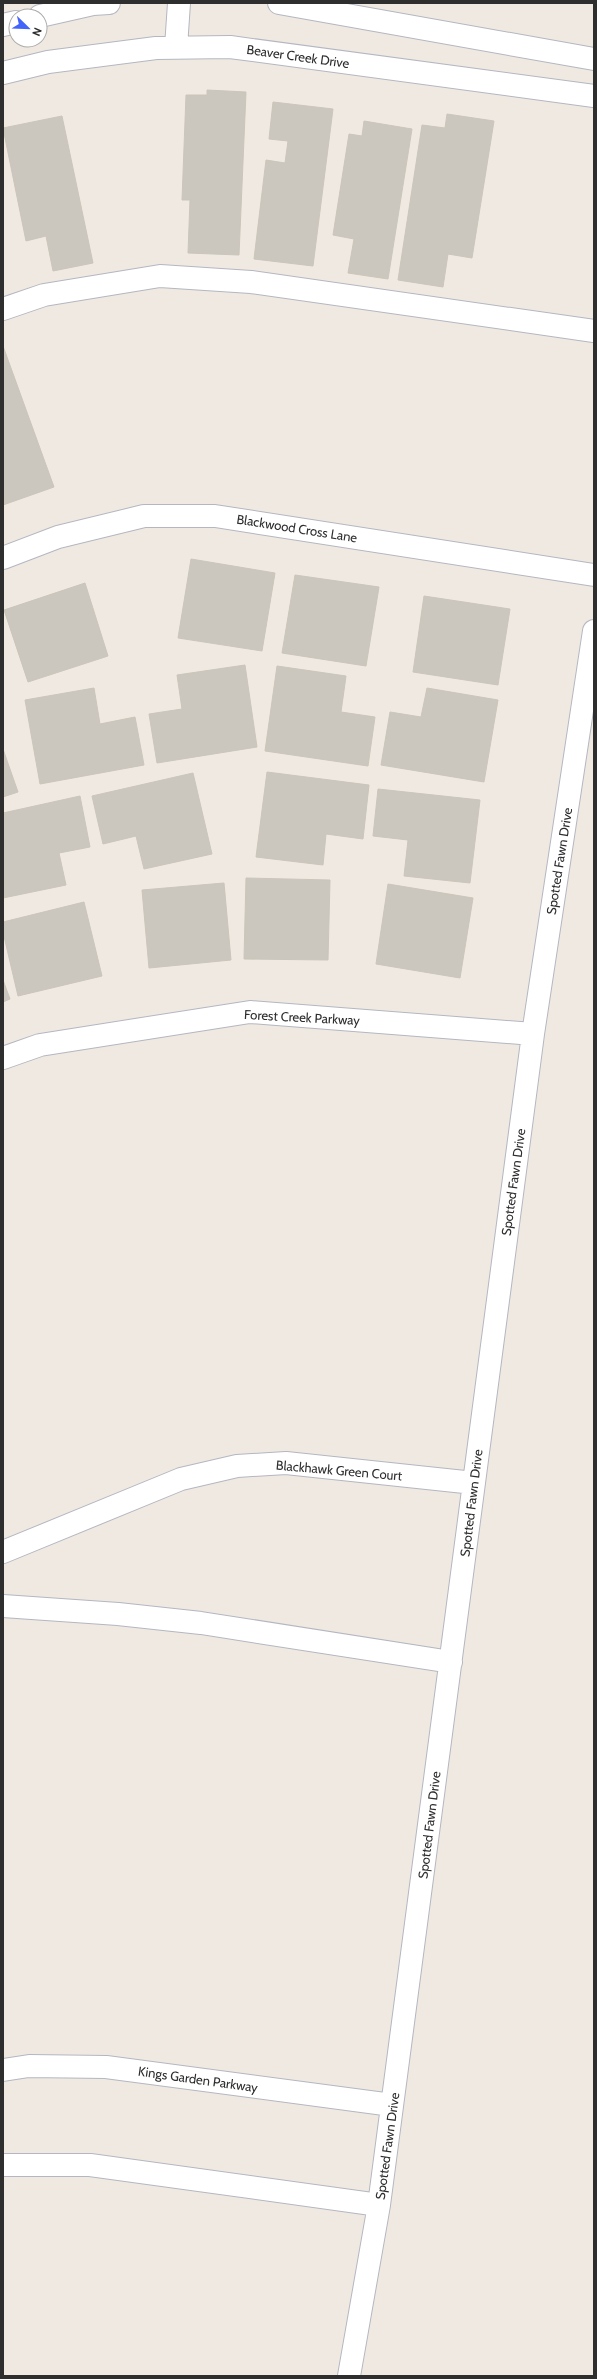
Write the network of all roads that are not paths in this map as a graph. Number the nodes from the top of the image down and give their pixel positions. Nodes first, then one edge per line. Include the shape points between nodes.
1 (109, 3) edge
2 (179, 3) edge
3 (279, 3) edge
4 (48, 14) edge
5 (176, 48) junction
6 (594, 59) edge
7 (3, 73) edge
8 (594, 96) edge
9 (3, 309) edge
10 (594, 331) edge
11 (3, 558) edge
12 (594, 575) edge
13 (594, 631) edge
14 (533, 1034) junction
15 (3, 1058) edge
16 (474, 1483) junction
17 (3, 1552) edge
18 (3, 1606) edge
19 (451, 1662) junction
20 (3, 2070) edge
21 (392, 2105) junction
22 (3, 2165) edge
23 (379, 2205) junction
24 (349, 2376) edge

1 - 4 street
2 - 5 street
3 - 6 street
5 - 7 street, Beaver Creek Drive via 156,48 48,62
5 - 8 street, Beaver Creek Drive via 230,47
9 - 10 street via 44,295 160,276 251,282
11 - 12 street, Blackwood Cross Lane via 58,537 144,516 215,516
13 - 14 street, Spotted Fawn Drive
14 - 15 street, Forest Creek Parkway via 250,1012 40,1045
14 - 16 street, Spotted Fawn Drive
16 - 17 street, Blackhawk Green Court via 286,1463 237,1466 181,1479
16 - 19 street, Spotted Fawn Drive
18 - 19 street via 201,1623
19 - 21 street, Spotted Fawn Drive
20 - 21 street, Kings Garden Parkway via 29,2066 106,2067
21 - 23 street, Spotted Fawn Drive
22 - 23 street via 90,2165
23 - 24 street, Spotted Fawn Drive

